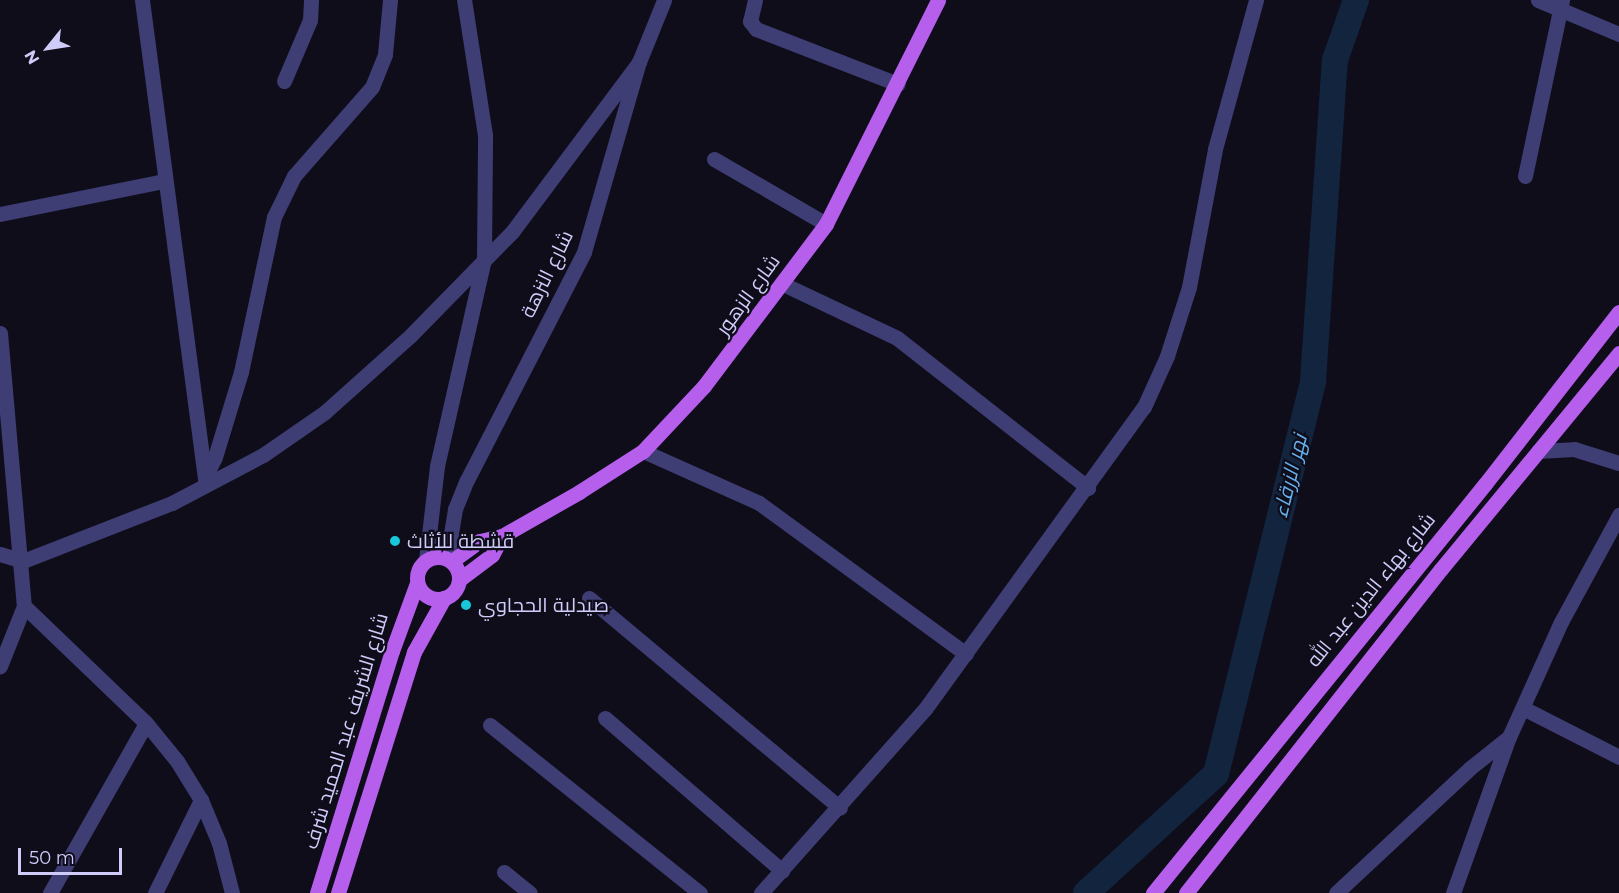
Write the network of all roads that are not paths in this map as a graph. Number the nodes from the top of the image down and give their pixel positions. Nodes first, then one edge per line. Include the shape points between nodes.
1 (142, 0) edge
2 (311, 0) edge
3 (390, 0) edge
4 (464, 0) edge
5 (664, 0) edge
6 (755, 0) edge
7 (938, 0) edge
8 (1256, 0) edge
9 (1538, 0) edge
10 (1561, 5) edge
11 (1619, 34) edge
12 (639, 62) junction
13 (284, 81) dead end
14 (898, 84) junction
15 (714, 159) dead end
16 (1525, 176) dead end
17 (164, 181) junction
18 (0, 214) edge
19 (826, 224) junction
20 (484, 259) junction
21 (783, 284) junction
22 (1619, 312) edge
23 (0, 333) edge
24 (1619, 353) edge
25 (643, 451) junction
26 (1538, 451) junction
27 (1619, 463) edge
28 (6, 472) edge
29 (206, 482) junction
30 (1485, 484) junction
31 (1088, 488) junction
32 (1500, 496) junction
33 (1619, 516) edge
34 (502, 536) junction
35 (0, 554) edge
36 (426, 560) junction
37 (449, 560) junction
38 (22, 561) junction
39 (460, 579) junction
40 (417, 583) junction
41 (444, 598) junction
42 (589, 598) dead end
43 (24, 606) junction
44 (4, 648) edge
45 (966, 654) junction
46 (0, 666) edge
47 (1523, 708) junction
48 (605, 718) dead end
49 (146, 723) junction
50 (490, 724) dead end
51 (1509, 737) junction
52 (1619, 757) edge
53 (201, 800) junction
54 (840, 808) junction
55 (782, 871) junction
56 (504, 872) dead end
57 (50, 893) edge
58 (155, 893) edge
59 (232, 893) edge
60 (317, 893) edge
61 (338, 893) edge
62 (530, 893) edge
63 (700, 893) edge
64 (761, 893) edge
65 (1153, 893) edge
66 (1185, 893) edge
67 (1336, 893) edge
68 (1453, 893) edge

1 - 17 street
2 - 13 street via 310,20
3 - 29 street via 385,54 372,87 294,176 274,217 241,372
4 - 20 street via 485,135
5 - 12 street, شارع النزهة
6 - 14 street via 750,21 756,29
7 - 14 main road, شارع الزهور
8 - 31 street via 1215,149 1189,287 1167,356 1144,407
9 - 10 street
10 - 11 street
10 - 16 street
12 - 20 street via 512,232
12 - 37 street, شارع النزهة via 584,252 467,480 455,509
14 - 19 main road, شارع الزهور
15 - 19 street
17 - 18 street
17 - 29 street
19 - 21 main road, شارع الزهور
20 - 29 street via 403,343 325,412 263,455
20 - 36 street via 437,466
21 - 25 main road, شارع الزهور via 726,361
21 - 31 street via 897,339
22 - 30 main road, شارع بهاء الدين عبد الله
23 - 28 street
24 - 26 main road, شارع بهاء الدين عبد الله
25 - 34 main road, شارع الزهور
25 - 45 street via 759,503
26 - 27 street via 1574,449
26 - 32 main road, شارع بهاء الدين عبد الله
28 - 38 street
29 - 38 street
30 - 32 main road
30 - 65 main road, شارع بهاء الدين عبد الله
31 - 45 street
32 - 66 main road, شارع بهاء الدين عبد الله
33 - 47 street via 1561,622
34 - 37 main road, شارع الزهور via 480,541
34 - 39 main road, شارع الزهور via 492,555
35 - 38 street
36 - 37 main road
36 - 40 main road via 418,570
37 - 39 main road
38 - 43 street
39 - 41 main road via 455,592
40 - 41 main road via 430,598
40 - 60 main road, شارع الشريف عبد الحميد شرف
41 - 61 main road, شارع الشريف عبد الحميد شرف via 410,661
42 - 54 street
43 - 44 street
43 - 49 street
44 - 46 street
45 - 54 street
47 - 51 street
47 - 52 street
48 - 55 street
49 - 53 street
49 - 57 street
50 - 63 street
51 - 67 street via 1470,768
51 - 68 street
53 - 58 street
53 - 59 street via 219,843
54 - 55 street
55 - 64 street
56 - 62 street

